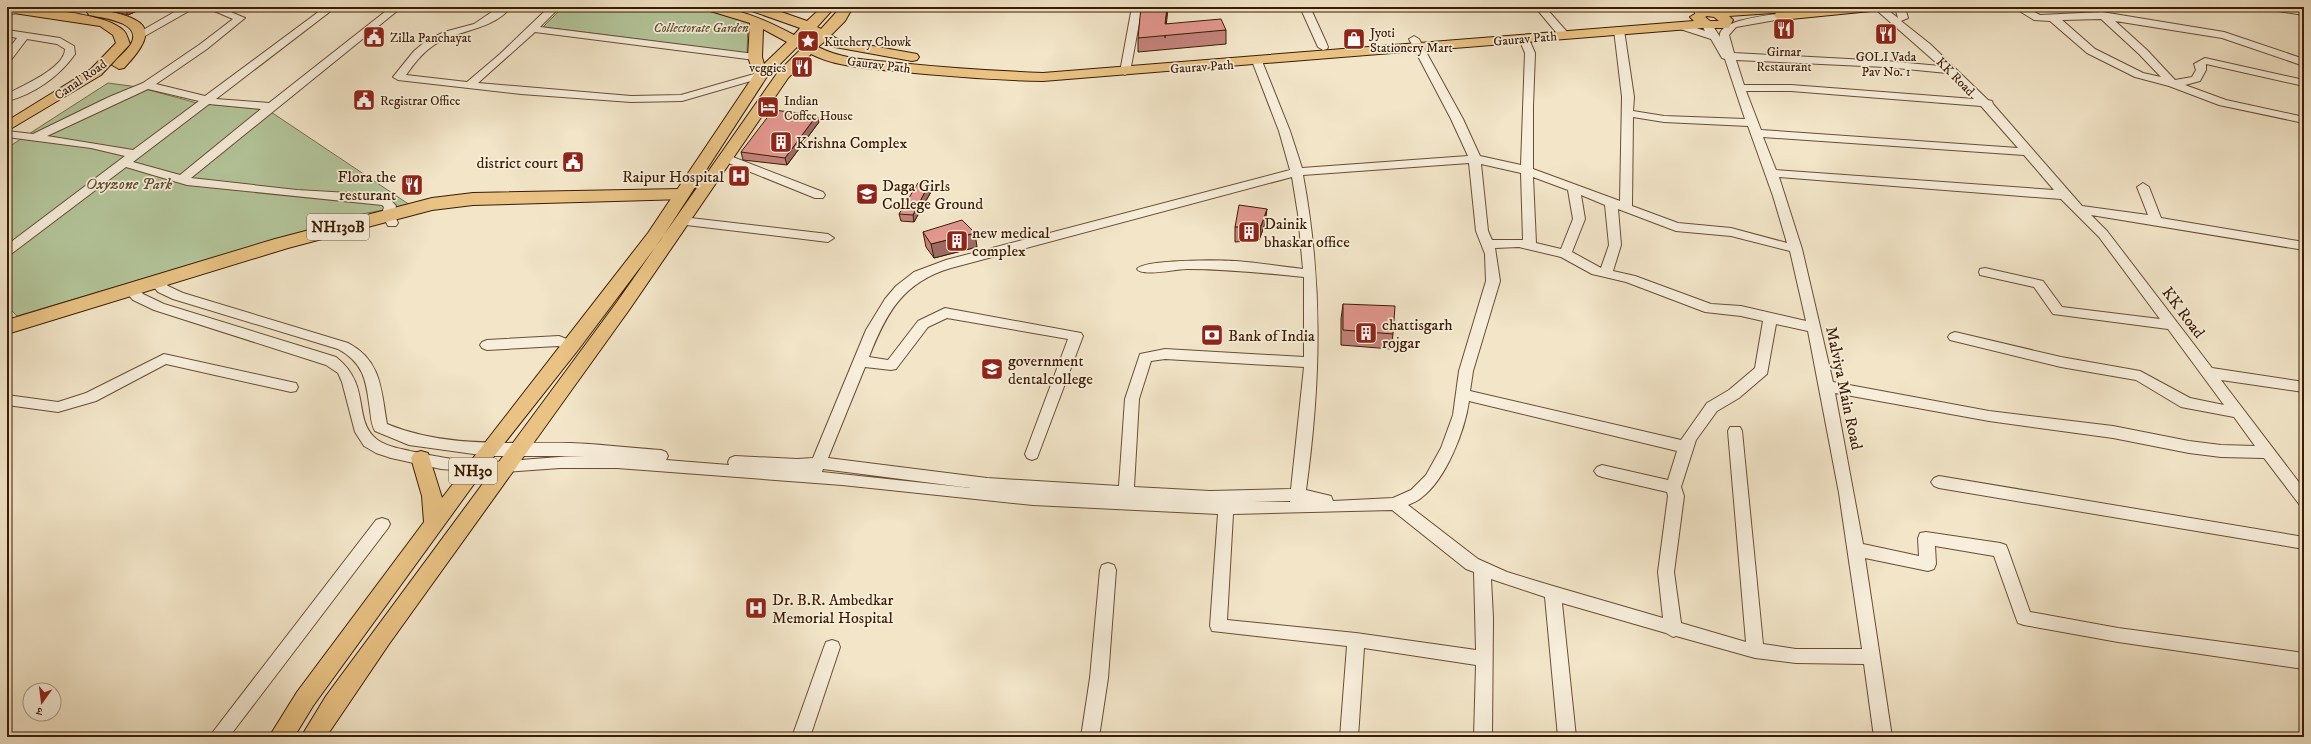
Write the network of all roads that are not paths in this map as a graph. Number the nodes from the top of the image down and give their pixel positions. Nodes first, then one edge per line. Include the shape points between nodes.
1 (54, 7) edge
2 (66, 7) edge
3 (190, 7) edge
4 (210, 7) edge
5 (331, 7) edge
6 (397, 7) edge
7 (506, 7) edge
8 (555, 7) edge
9 (712, 7) edge
10 (754, 7) edge
11 (829, 7) edge
12 (847, 7) edge
13 (1137, 7) edge
14 (1305, 7) edge
15 (1540, 7) edge
16 (1794, 7) edge
17 (1872, 7) edge
18 (1878, 7) edge
19 (2018, 7) edge
20 (2087, 7) edge
21 (2271, 7) edge
22 (20, 10) edge
23 (1845, 10) junction
24 (1890, 11) edge
25 (2304, 12) edge
26 (1903, 13) edge
27 (1707, 15) edge
28 (1783, 16) junction
29 (2103, 16) junction
30 (2052, 17) junction
31 (757, 21) junction
32 (1678, 25) junction
33 (809, 27) junction
34 (534, 29) junction
35 (1619, 30) junction
36 (1560, 31) junction
37 (7, 33) edge
38 (141, 34) junction
39 (25, 35) junction
40 (823, 35) junction
41 (1714, 37) junction
42 (794, 39) junction
43 (1524, 39) junction
44 (1416, 44) junction
45 (808, 47) junction
46 (1323, 47) junction
47 (1729, 56) junction
48 (755, 57) junction
49 (7, 58) edge
50 (851, 62) junction
51 (1257, 62) junction
52 (2304, 63) edge
53 (1125, 68) junction
54 (788, 70) junction
55 (1953, 70) junction
56 (761, 75) junction
57 (2304, 83) edge
58 (2173, 84) junction
59 (147, 85) junction
60 (469, 85) junction
61 (1741, 88) junction
62 (7, 98) edge
63 (207, 100) junction
64 (1986, 103) junction
65 (270, 106) junction
66 (1628, 113) junction
67 (2304, 120) edge
68 (1754, 128) junction
69 (8, 134) edge
70 (34, 138) junction
71 (2027, 152) junction
72 (138, 154) junction
73 (725, 158) junction
74 (1475, 159) junction
75 (125, 164) junction
76 (1527, 170) junction
77 (1297, 172) junction
78 (1770, 173) junction
79 (181, 180) junction
80 (1573, 187) junction
81 (2143, 187) dead end
82 (2064, 194) junction
83 (819, 196) dead end
84 (1611, 201) junction
85 (1626, 207) junction
86 (678, 208) junction
87 (2079, 210) junction
88 (390, 218) junction
89 (2156, 220) junction
90 (828, 238) dead end
91 (1487, 244) junction
92 (1530, 246) junction
93 (2304, 246) edge
94 (1796, 249) junction
95 (7, 251) edge
96 (1565, 254) junction
97 (1143, 269) dead end
98 (1985, 272) dead end
99 (1606, 273) junction
100 (1311, 274) junction
101 (159, 285) junction
102 (134, 293) junction
103 (1770, 318) junction
104 (2172, 325) junction
105 (7, 327) edge
106 (1815, 328) junction
107 (7, 337) edge
108 (1955, 337) dead end
109 (487, 345) dead end
110 (572, 346) junction
111 (861, 361) junction
112 (1310, 362) junction
113 (2210, 373) junction
114 (1827, 386) junction
115 (291, 387) dead end
116 (2304, 387) edge
117 (1463, 394) junction
118 (7, 400) edge
119 (2239, 413) junction
120 (1735, 431) dead end
121 (1686, 447) junction
122 (519, 449) junction
123 (488, 450) junction
124 (2268, 452) junction
125 (1032, 454) dead end
126 (420, 458) junction
127 (819, 462) junction
128 (506, 466) junction
129 (476, 467) junction
130 (1602, 471) dead end
131 (811, 478) junction
132 (1939, 482) dead end
133 (1673, 487) junction
134 (1126, 492) junction
135 (2304, 500) edge
136 (1298, 501) junction
137 (1394, 504) junction
138 (1226, 508) junction
139 (434, 523) junction
140 (382, 524) dead end
141 (2304, 543) edge
142 (1855, 549) junction
143 (1482, 568) junction
144 (1108, 570) dead end
145 (1553, 593) junction
146 (1673, 630) junction
147 (1356, 640) junction
148 (832, 647) dead end
149 (1755, 651) junction
150 (1872, 657) junction
151 (1485, 659) junction
152 (2304, 661) edge
153 (218, 737) edge
154 (281, 737) edge
155 (313, 737) edge
156 (801, 737) edge
157 (1090, 737) edge
158 (1349, 737) edge
159 (1483, 737) edge
160 (1567, 737) edge
161 (1884, 737) edge

1 - 22 street
2 - 38 main road via 118,17 135,24
3 - 38 street
4 - 59 street via 240,18
5 - 63 street
6 - 65 street
7 - 60 street via 478,26 448,34 430,43 398,77
8 - 34 street
9 - 31 main road, Gaurav Path
10 - 33 main road
11 - 33 main road, NH30
12 - 40 main road, NH30
13 - 53 street
14 - 46 street via 1309,21 1316,27
15 - 36 street
16 - 27 main road
17 - 23 main road
18 - 24 street, KK Road
19 - 30 street via 2038,18
20 - 29 street
21 - 25 street
22 - 69 main road, Canal Road via 104,23 119,32 122,44 96,72
23 - 24 street via 1880,13
23 - 28 main road
24 - 26 street, KK Road
24 - 55 street, KK Road
26 - 55 street, KK Road
27 - 28 main road
27 - 32 main road, Gaurav Path
27 - 36 main road
27 - 41 street
28 - 47 street via 1733,25 1724,34
29 - 30 street
29 - 52 street via 2224,35
29 - 58 street via 2143,52
30 - 58 street via 2091,51 2139,75
31 - 42 main road, Gaurav Path
31 - 48 main road
32 - 35 main road, Gaurav Path
32 - 41 street
33 - 40 main road
33 - 42 main road, NH30
34 - 48 street
34 - 60 street
35 - 36 main road, Gaurav Path
35 - 66 street
36 - 43 main road, Gaurav Path
36 - 44 main road
37 - 39 street
38 - 69 main road, Canal Road via 124,61 106,77
39 - 49 street
39 - 62 street via 60,41 70,48 70,54 58,69 48,76
40 - 45 main road, NH30
40 - 53 main road via 835,43 856,48 981,65
41 - 47 street
42 - 45 main road, Gaurav Path
42 - 56 main road, NH30
43 - 44 main road, Gaurav Path
43 - 76 street via 1530,53
44 - 46 main road
44 - 51 main road, Gaurav Path
44 - 74 street via 1457,119
45 - 50 main road, Gaurav Path via 825,56
45 - 54 main road, NH30
46 - 53 main road
47 - 55 street
47 - 61 street, Malviya Main Road
48 - 56 main road
50 - 53 main road, Gaurav Path via 976,75 1043,76
50 - 54 main road via 811,61
51 - 53 main road, Gaurav Path
51 - 77 street
54 - 73 main road, NH30
55 - 64 street, KK Road
56 - 60 street via 682,98 631,99
56 - 86 main road, NH30
57 - 58 street via 2205,61 2199,64 2201,70 2196,79
58 - 67 street via 2224,103
59 - 63 street
59 - 70 street
61 - 64 street via 1790,88
61 - 68 street, Malviya Main Road
63 - 65 street
63 - 72 street
64 - 71 street, KK Road
65 - 79 street
66 - 68 street
66 - 85 street
68 - 71 street
68 - 78 street, Malviya Main Road
69 - 70 street
70 - 72 street
71 - 82 street, KK Road
72 - 75 street
73 - 83 street
73 - 86 main road, NH30
74 - 76 street
74 - 77 street
74 - 91 street via 1481,224
75 - 79 street
75 - 95 street
76 - 80 street
76 - 92 street
77 - 100 street
77 - 111 street via 1054,235 925,272 905,284 888,305 874,328
78 - 82 street
78 - 94 street, Malviya Main Road
79 - 88 street via 239,188 366,198 386,202 390,206
80 - 84 street
80 - 96 street via 1579,219
81 - 89 street
82 - 87 street, KK Road
84 - 85 street
84 - 99 street via 1615,245
85 - 94 street via 1676,227 1731,232
86 - 88 highway, NH130B via 468,209
86 - 90 street
86 - 110 main road, NH30
86 - 122 main road, NH30
87 - 89 street
87 - 104 street, KK Road via 2103,234
88 - 101 highway, NH130B
89 - 93 street
91 - 92 street via 1519,243
91 - 117 street via 1491,254 1494,281 1466,371
92 - 96 street
94 - 106 street, Malviya Main Road
96 - 99 street
97 - 100 street via 1184,265 1235,265
98 - 104 street via 2038,284 2058,311
99 - 103 street via 1630,279 1710,309 1741,311
100 - 112 street
101 - 102 highway, NH130B
101 - 123 street via 220,310 343,346 356,353 363,361 380,427 409,439
102 - 105 highway, NH130B
102 - 107 highway, NH130B
102 - 126 street via 180,314 320,357 339,366 350,381 359,428 363,436 379,448
103 - 106 street
103 - 121 street via 1762,370 1734,394 1712,407 1689,438
104 - 113 street, KK Road
106 - 114 street, Malviya Main Road
108 - 119 street via 2061,362 2140,376 2186,403
109 - 110 street via 559,341
110 - 123 main road, NH30
111 - 125 street via 891,365 923,324 945,313 1076,336
111 - 127 street
112 - 134 street via 1165,354 1145,357 1132,398
112 - 136 street
113 - 116 street
113 - 119 street, KK Road
114 - 124 street via 1989,416 2113,432 2189,447
114 - 142 street, Malviya Main Road via 1850,506
115 - 118 street via 164,359 91,397 58,407
117 - 121 street
117 - 137 street via 1460,415 1448,448 1431,479 1416,494
119 - 124 street, KK Road
120 - 149 street
121 - 133 street
122 - 123 street
122 - 127 street via 571,449 797,465
122 - 128 main road, NH30
123 - 129 main road, NH30
124 - 135 street, KK Road
126 - 129 street
126 - 139 main road via 432,496
127 - 131 street
127 - 134 street via 987,484
128 - 129 street
128 - 131 street via 552,462 614,462
128 - 155 main road, NH30 via 381,637
129 - 139 main road, NH30
130 - 133 street
131 - 138 street via 1052,500
132 - 141 street
133 - 146 street via 1676,496 1666,572
134 - 136 street
136 - 137 street via 1362,506
136 - 138 street
137 - 143 street via 1472,564
138 - 147 street via 1218,626
139 - 154 main road, NH30
140 - 153 street
142 - 150 street, Malviya Main Road
142 - 152 street via 1928,564 1926,538 2000,550 2024,618 2118,635
143 - 145 street
143 - 151 street via 1485,589
144 - 157 street via 1099,678
145 - 146 street
145 - 160 street
146 - 149 street
147 - 151 street
147 - 158 street
148 - 156 street
149 - 150 street via 1796,656
150 - 161 street, Malviya Main Road
151 - 159 street

